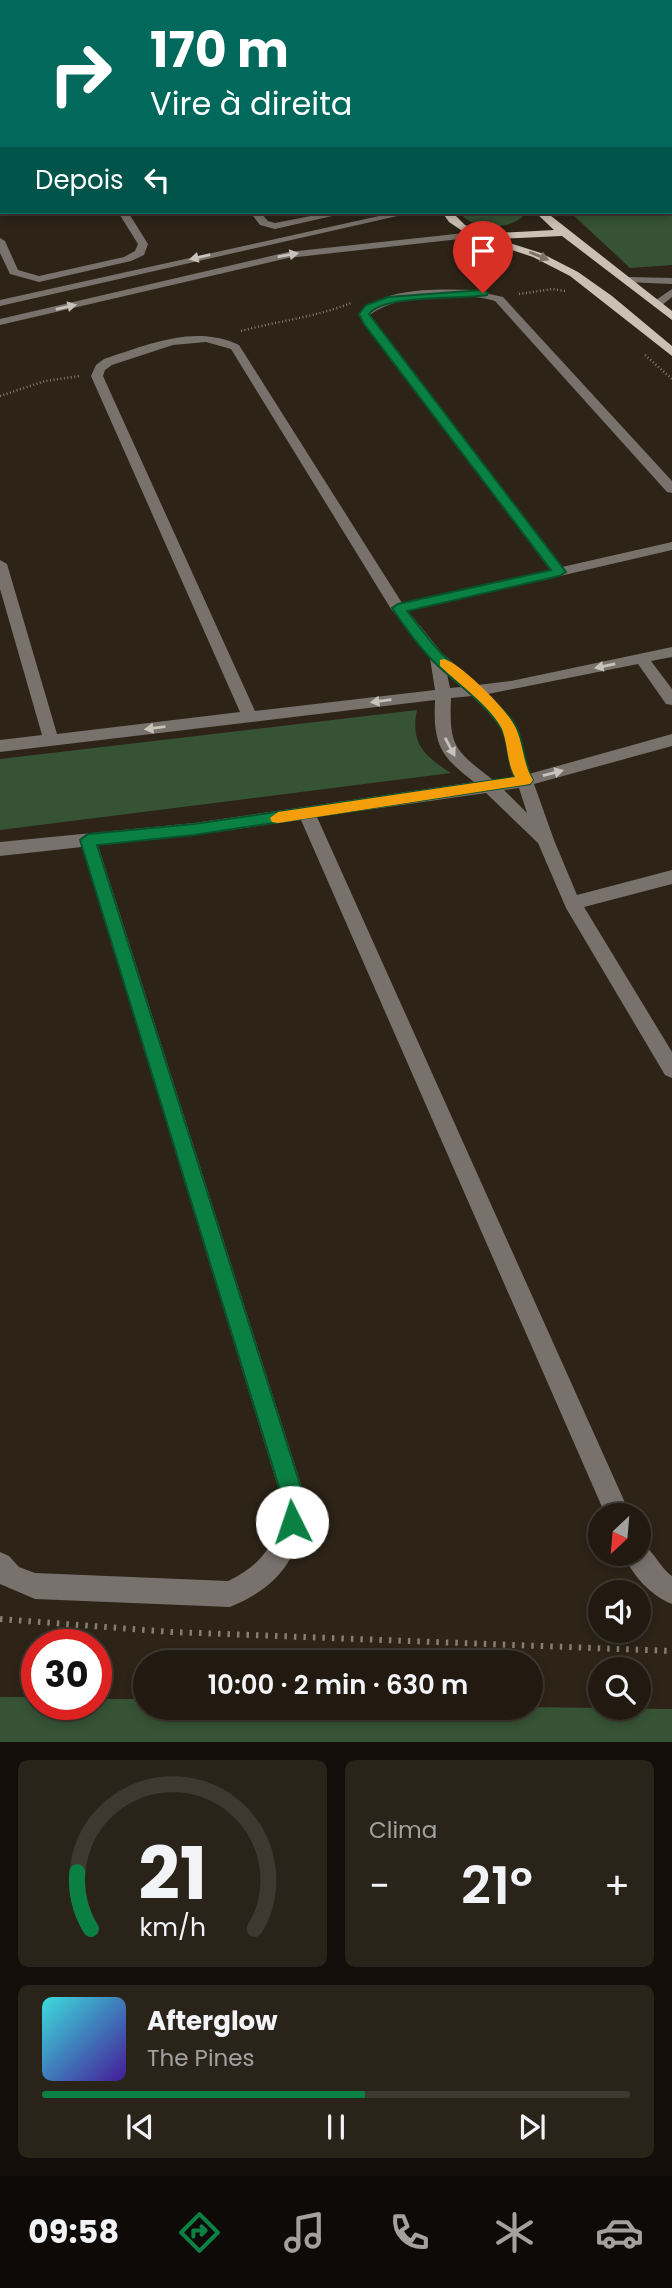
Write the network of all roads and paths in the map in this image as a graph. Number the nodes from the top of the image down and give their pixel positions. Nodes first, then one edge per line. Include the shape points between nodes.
1 (124, 214) edge
2 (257, 214) edge
3 (335, 214) edge
4 (401, 214) edge
5 (449, 214) edge
6 (543, 215) edge
7 (561, 233) junction
8 (474, 235) junction
9 (0, 241) edge
10 (629, 280) junction
11 (672, 281) edge
12 (672, 292) edge
13 (510, 293) dead end
14 (574, 294) dead end
15 (0, 303) edge
16 (354, 303) dead end
17 (657, 304) junction
18 (672, 317) edge
19 (0, 323) edge
20 (231, 334) dead end
21 (672, 352) edge
22 (643, 353) dead end
23 (86, 375) dead end
24 (672, 379) edge
25 (0, 396) edge
26 (672, 489) edge
27 (672, 545) edge
28 (0, 565) edge
29 (559, 572) junction
30 (398, 608) junction
31 (672, 652) edge
32 (437, 657) junction
33 (641, 658) junction
34 (476, 691) junction
35 (443, 694) junction
36 (672, 700) edge
37 (250, 717) junction
38 (51, 740) junction
39 (672, 740) edge
40 (0, 746) edge
41 (525, 780) junction
42 (488, 785) junction
43 (307, 814) junction
44 (88, 840) junction
45 (545, 840) junction
46 (0, 849) edge
47 (672, 877) edge
48 (572, 903) junction
49 (672, 1069) edge
50 (613, 1503) edge
51 (0, 1565) edge
52 (646, 1566) edge
53 (672, 1591) edge
54 (0, 1619) edge
55 (672, 1651) edge

1 - 9 street via 143,244 140,253 39,279 14,272
2 - 3 street via 264,223 275,226
4 -> 15 street
5 - 8 main road
6 - 7 main road
6 - 8 main road via 516,231
7 - 8 main road
7 - 10 main road
19 -> 8 street via 288,255
8 -> 21 main road via 527,251 582,277
10 - 11 street
10 - 17 main road
12 - 17 street
13 - 14 path via 553,289
16 - 20 path
17 - 18 main road
22 - 24 path
23 - 25 path via 45,381
26 - 29 street via 499,299 473,291 388,300 369,307 364,314 368,322
27 - 29 street
28 - 38 street
29 - 30 street
30 - 32 street
30 - 37 street via 235,347 225,340 190,338 108,362 97,376
31 - 33 street
32 - 34 street
32 - 35 street
33 -> 34 street
33 - 36 street
34 - 35 street
34 - 41 street via 507,724
35 -> 37 street
35 -> 42 street via 445,743 457,760
37 -> 38 street
38 - 40 street
41 -> 39 street
41 - 42 street
41 - 45 street
42 - 43 street
42 - 45 street
43 - 44 street
43 - 50 street
44 - 46 street
44 - 51 street via 293,1497 292,1522 272,1568 253,1584 230,1594 35,1586 10,1576
45 - 48 street
47 - 48 street
48 - 49 street
52 - 53 street
54 - 55 path via 172,1632

